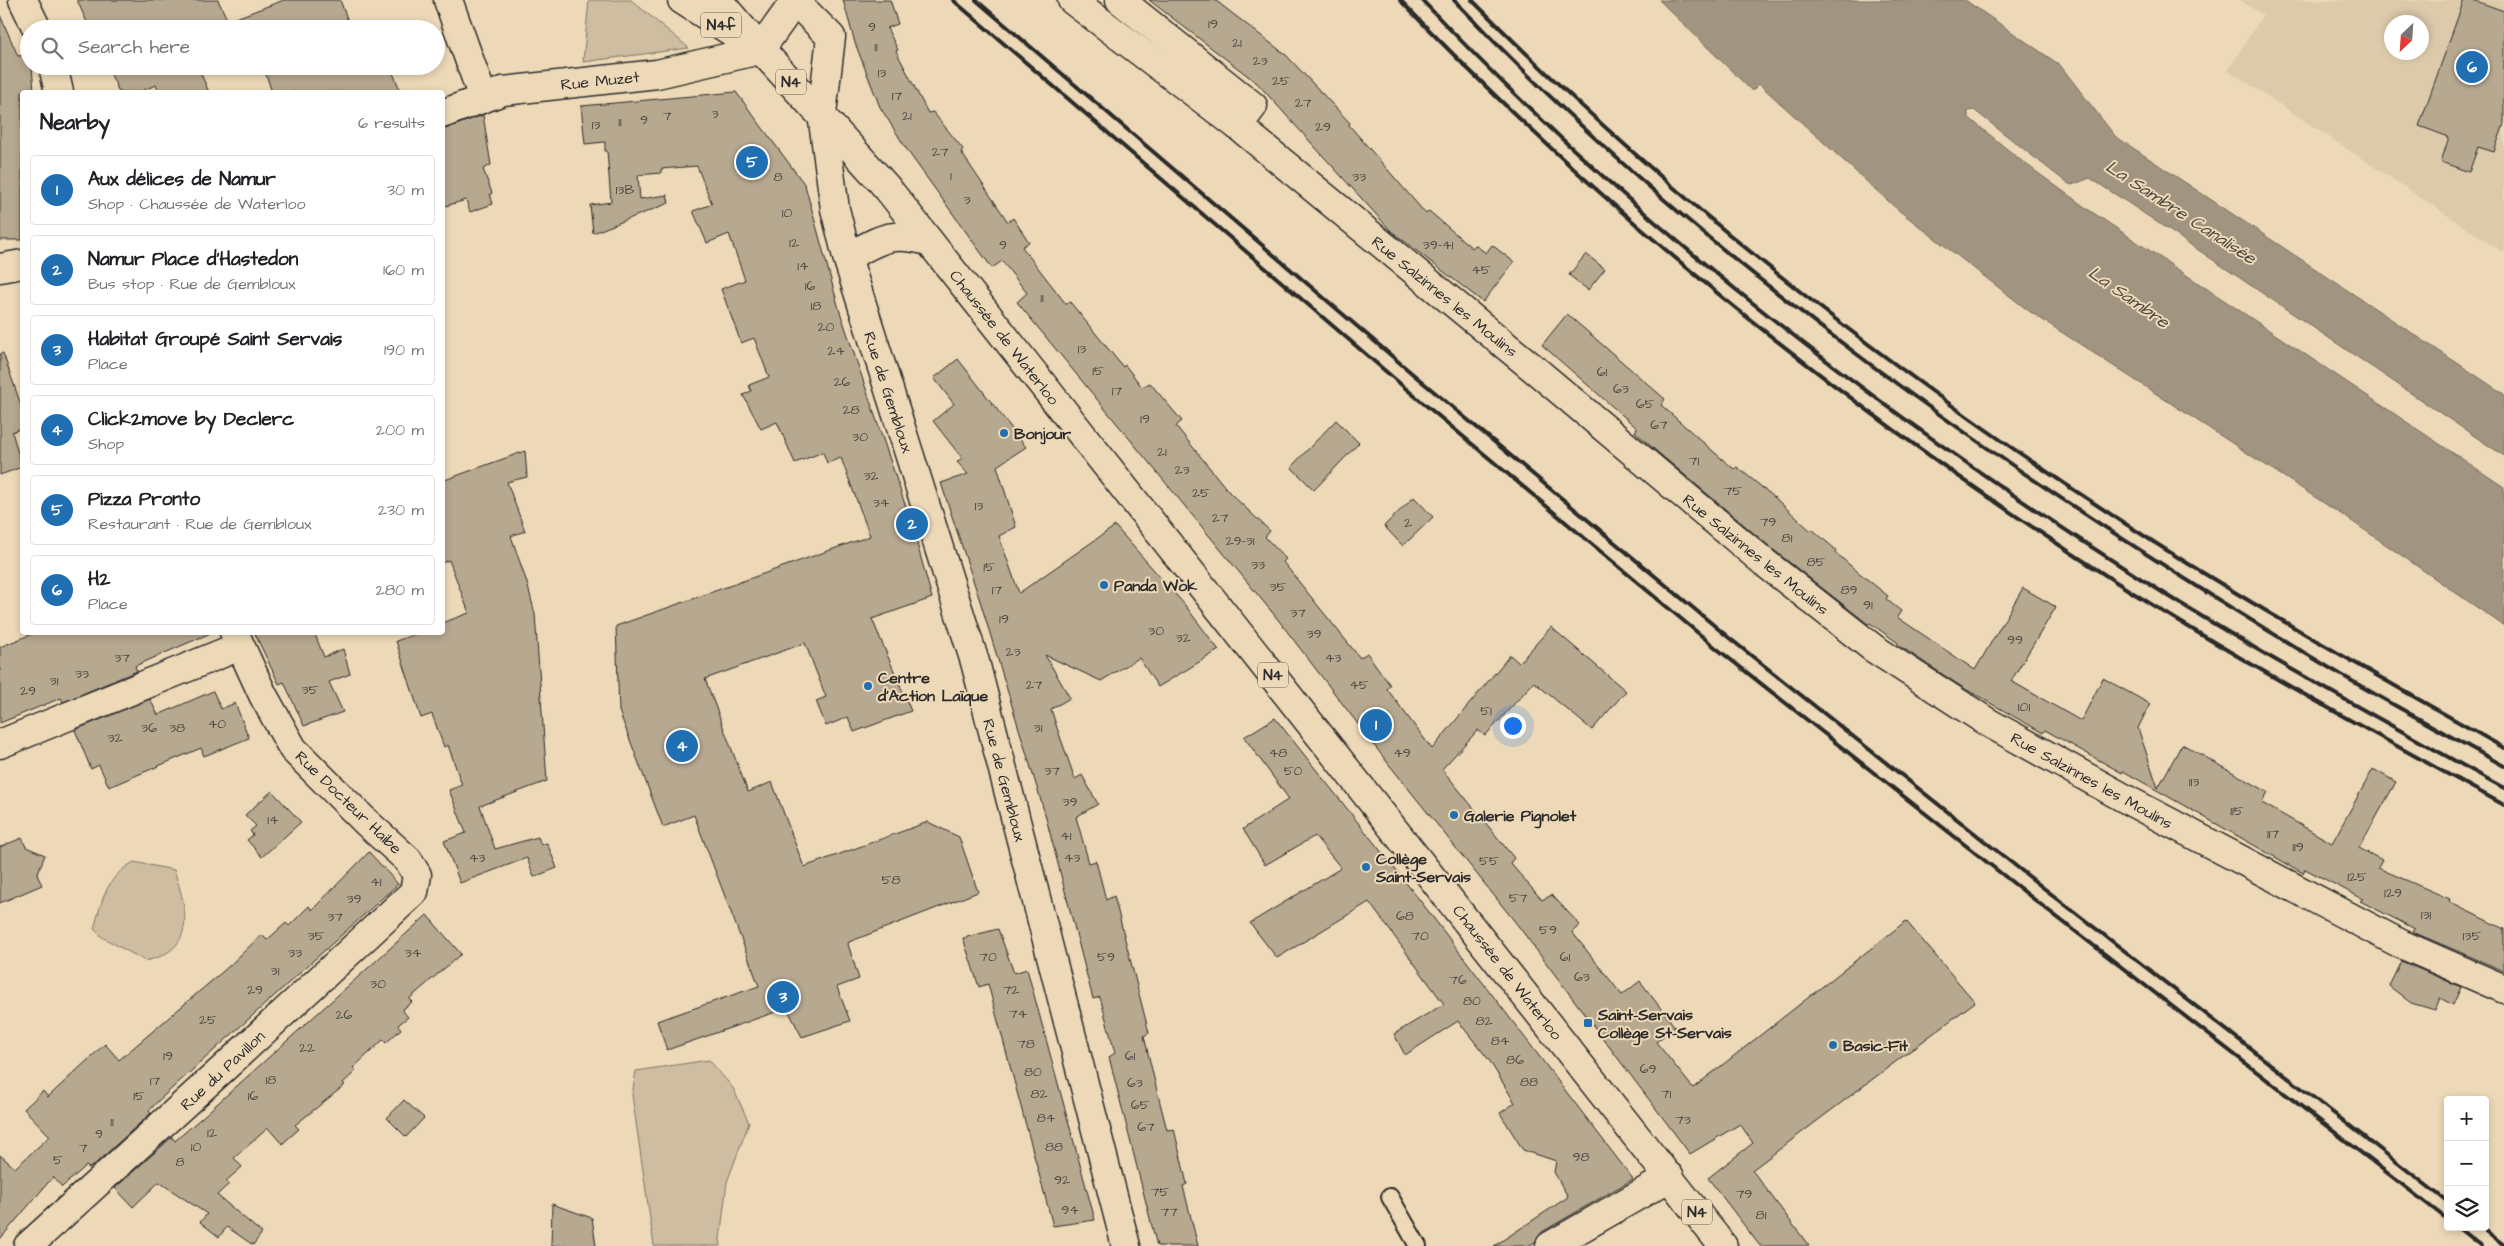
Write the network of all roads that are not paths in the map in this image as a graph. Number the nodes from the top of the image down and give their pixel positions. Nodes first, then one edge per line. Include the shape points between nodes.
1 (23, 0) edge
2 (448, 0) edge
3 (682, 0) edge
4 (718, 0) edge
5 (795, 0) edge
6 (1072, 0) edge
7 (1120, 0) edge
8 (33, 20) edge
9 (760, 50) junction
10 (55, 75) edge
11 (59, 90) edge
12 (493, 94) junction
13 (445, 113) edge
14 (822, 114) junction
15 (1238, 126) junction
16 (929, 241) junction
17 (847, 257) junction
18 (20, 264) edge
19 (0, 268) edge
20 (237, 639) edge
21 (0, 744) edge
22 (414, 892) joint
23 (2504, 989) edge
24 (1670, 1177) junction
25 (1390, 1197) dead end
26 (28, 1246) edge
27 (1126, 1246) edge
28 (1418, 1246) edge
29 (1550, 1246) edge
30 (1723, 1246) edge

1 - 8 street
2 - 12 street
3 - 9 street, N4f
4 - 9 street, N4
5 - 9 street
5 - 14 street, Rue de Gembloux via 831,36
6 - 15 street, Rue Salzinnes les Moulins
7 - 15 street via 1253,106
9 - 12 street, Rue Muzet via 657,74
9 - 14 street, Chaussée de Waterloo / N4
10 - 11 street
12 - 13 street, Rue Muzet
14 - 16 street, Chaussée de Waterloo / N4
14 - 17 street, Rue de Gembloux via 835,209
15 - 23 street, Rue Salzinnes les Moulins via 1765,563 1881,653 1989,723 2133,803 2400,944
16 - 17 street via 903,235 875,241
16 - 24 street, Chaussée de Waterloo / N4
17 - 27 street, Rue de Gembloux via 975,662
18 - 19 street
20 - 21 street
20 - 22 street, Rue Docteur Haibe via 293,749 408,860 417,875
22 - 26 street, Rue du Pavillon
24 - 29 street
24 - 30 street, Chaussée de Waterloo / N4
25 - 28 lane

